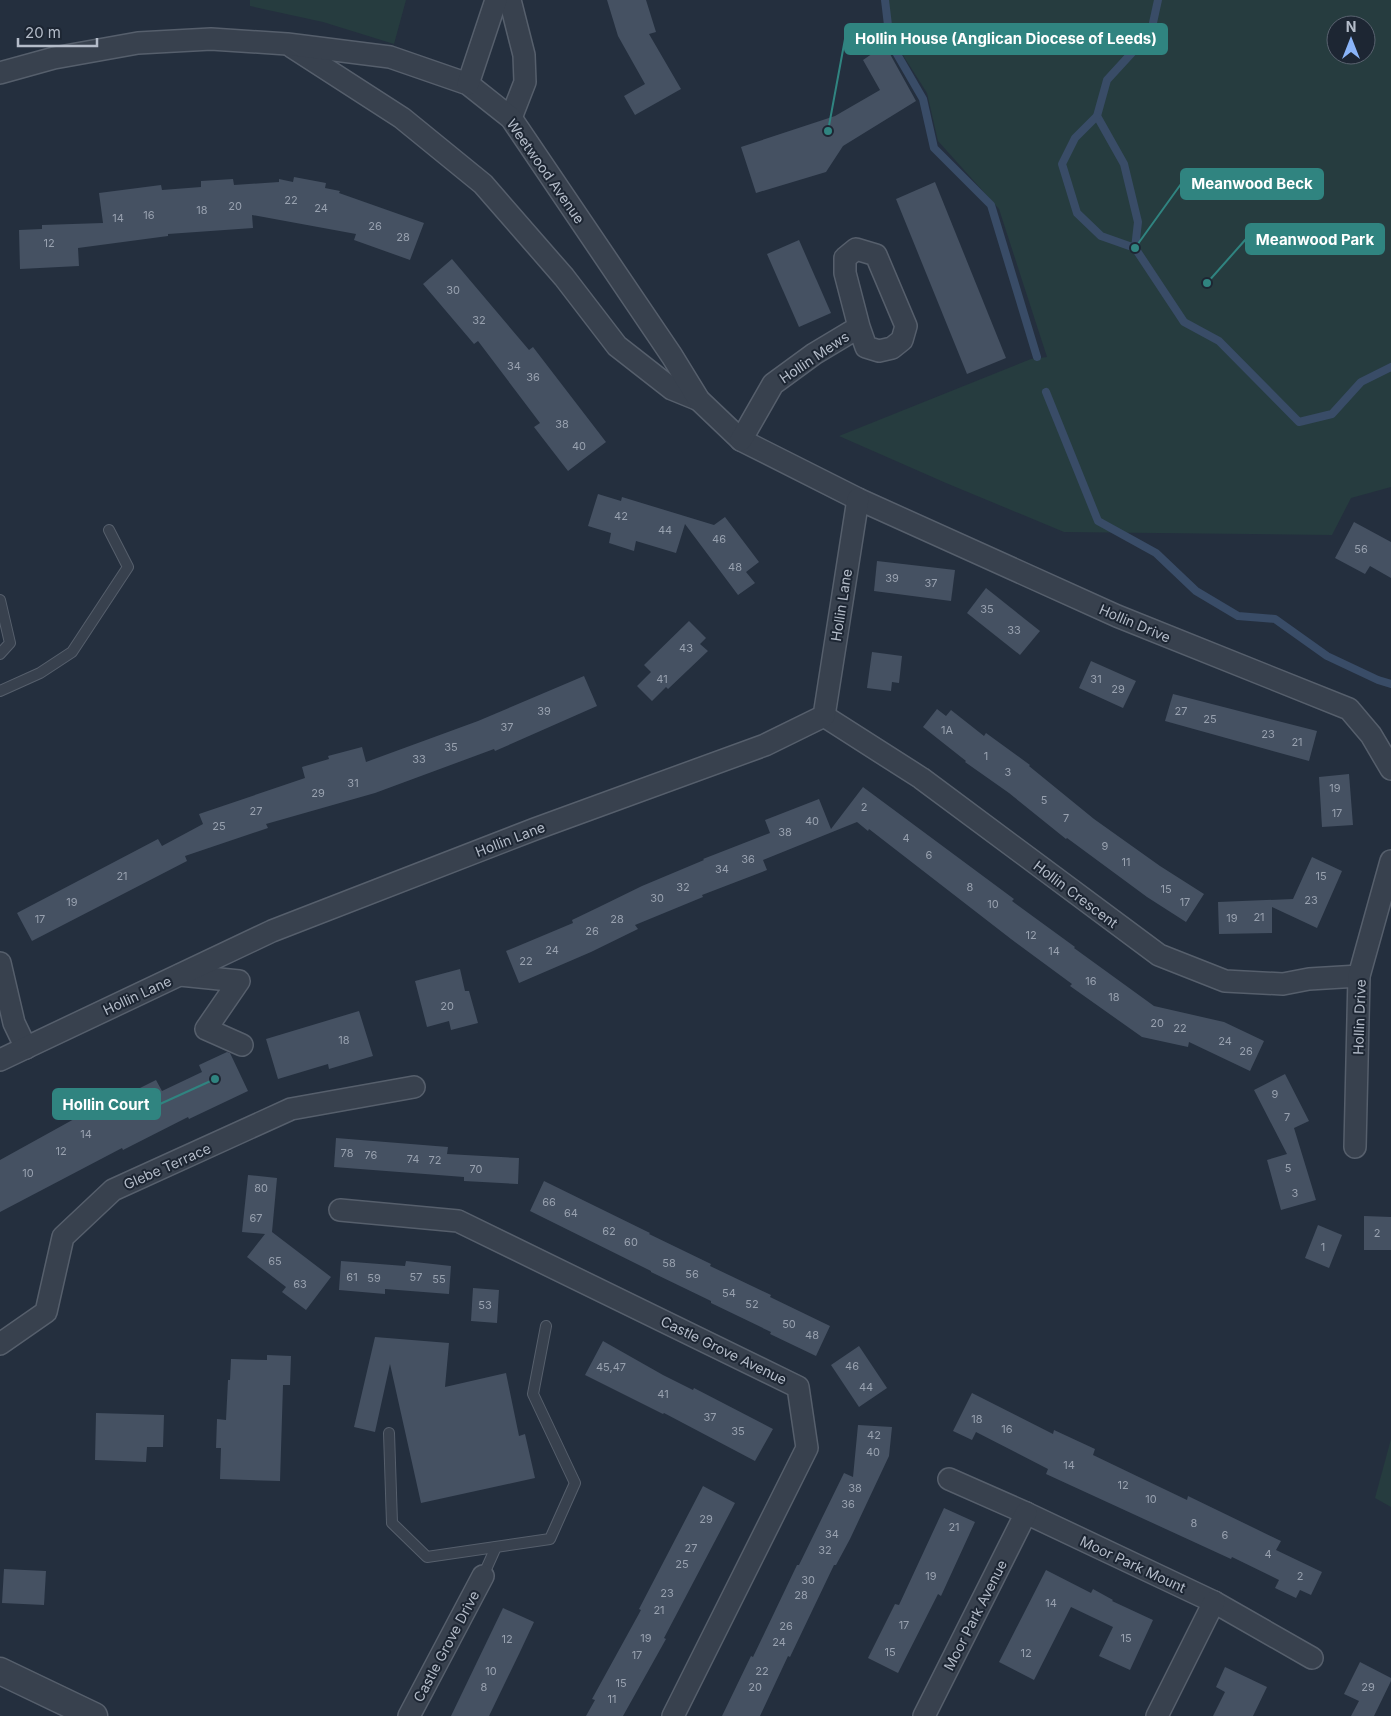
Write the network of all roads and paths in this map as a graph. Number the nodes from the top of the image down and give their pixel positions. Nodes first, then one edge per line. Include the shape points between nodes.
1 (496, 0) edge
2 (510, 0) edge
3 (287, 44) junction
4 (0, 73) edge
5 (468, 84) junction
6 (511, 118) junction
7 (858, 327) dead end
8 (698, 400) junction
9 (741, 440) junction
10 (858, 499) junction
11 (108, 530) dead end
12 (0, 600) edge
13 (0, 654) edge
14 (0, 691) edge
15 (824, 716) junction
16 (1391, 769) edge
17 (1391, 861) edge
18 (0, 963) edge
19 (180, 975) junction
20 (1359, 976) junction
21 (242, 1045) dead end
22 (26, 1048) junction
23 (0, 1060) edge
24 (414, 1087) dead end
25 (1355, 1147) dead end
26 (340, 1210) dead end
27 (546, 1326) dead end
28 (0, 1344) edge
29 (389, 1433) dead end
30 (949, 1479) dead end
31 (1026, 1513) junction
32 (496, 1547) junction
33 (483, 1576) joint
34 (1214, 1602) junction
35 (1312, 1658) dead end
36 (0, 1671) edge
37 (94, 1716) edge
38 (409, 1716) edge
39 (673, 1716) edge
40 (924, 1716) edge
41 (1157, 1716) edge

1 - 5 street
2 - 6 street via 524,55 525,82
3 - 4 street, Weetwood Avenue via 211,39 138,43 54,58
3 - 5 street, Weetwood Avenue via 390,57
3 - 8 street, Weetwood Avenue via 402,118 483,184 564,277 617,346 672,389
5 - 6 street, Weetwood Avenue
6 - 8 street, Weetwood Avenue via 672,356
7 - 9 street, Hollin Mews via 773,384
8 - 9 street, Weetwood Avenue
9 - 10 street, Weetwood Avenue
10 - 15 street, Hollin Lane
10 - 16 street, Hollin Drive via 1117,616 1349,709 1371,735
11 - 14 lane via 128,567 72,652 40,674
12 - 13 lane via 10,643
15 - 19 street, Hollin Lane via 765,745 535,829 272,931
15 - 20 street, Hollin Crescent via 921,778 1159,955 1225,981 1283,984
17 - 20 street, Hollin Drive
18 - 22 street via 14,1024
19 - 21 street via 239,981 206,1029
19 - 22 street, Hollin Lane
20 - 25 street, Hollin Drive
22 - 23 street, Hollin Lane
24 - 28 street, Glebe Terrace via 291,1109 113,1190 63,1237 46,1312
26 - 39 street, Castle Grove Avenue via 458,1221 798,1387 807,1448
27 - 32 lane via 532,1394 575,1483 550,1540
29 - 32 lane via 392,1523 426,1558
30 - 31 street, Moor Park Mount
31 - 34 street, Moor Park Mount
31 - 40 street, Moor Park Avenue
32 - 33 lane
33 - 38 street, Castle Grove Drive
34 - 35 street, Moor Park Mount
34 - 41 street
36 - 37 street

